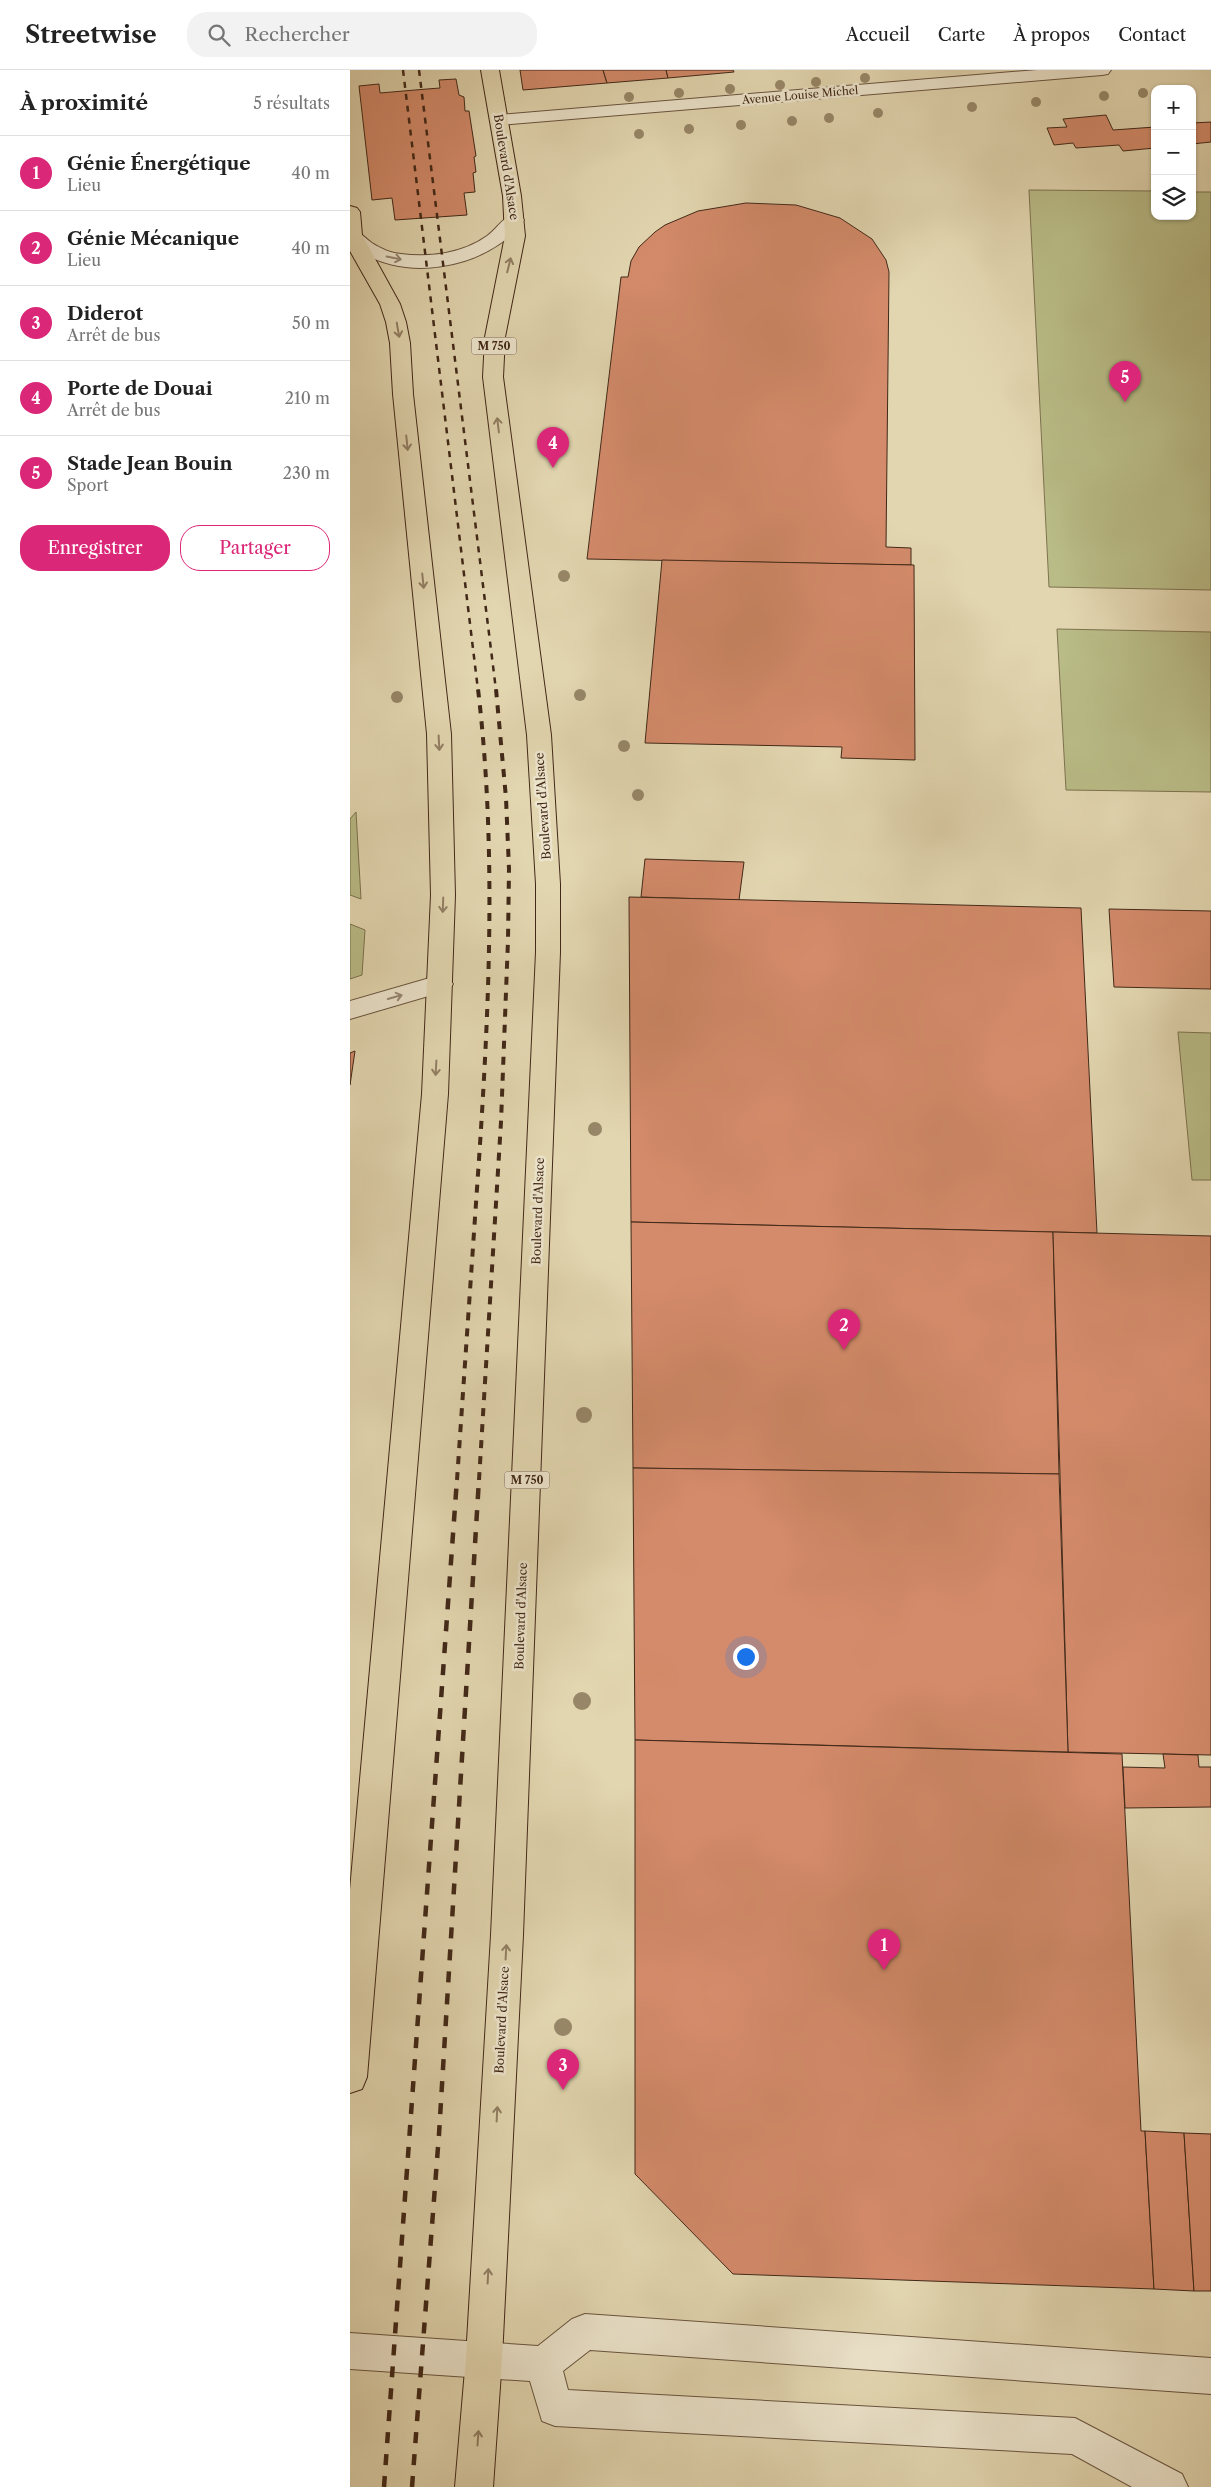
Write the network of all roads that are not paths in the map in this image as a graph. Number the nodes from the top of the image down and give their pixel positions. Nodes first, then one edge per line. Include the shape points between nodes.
1 (490, 70) edge
2 (1102, 70) edge
3 (499, 120) junction
4 (514, 220) junction
5 (351, 228) edge
6 (440, 984) junction
7 (350, 1010) edge
8 (350, 2077) edge
9 (350, 2351) edge
10 (484, 2358) junction
11 (543, 2364) junction
12 (1211, 2376) edge
13 (474, 2487) edge
14 (1170, 2487) edge

1 - 3 main road, Boulevard d'Alsace / M 750
2 - 3 street, Avenue Louise Michel
3 - 4 main road, Boulevard d'Alsace / M 750
5 -> 4 street via 366,249 377,254 392,259 428,260 481,247 498,237
10 -> 4 main road, Boulevard d'Alsace / M 750 via 507,1936 548,952 539,735 493,377 494,337 515,236
5 -> 6 main road via 390,304 400,343 402,394 439,734 443,886
7 -> 6 street
6 -> 8 main road via 435,1094
9 - 10 street
10 - 11 street
13 -> 10 main road, Boulevard d'Alsace / M 750
11 - 12 street via 584,2332
11 - 14 street via 555,2408 1075,2436

